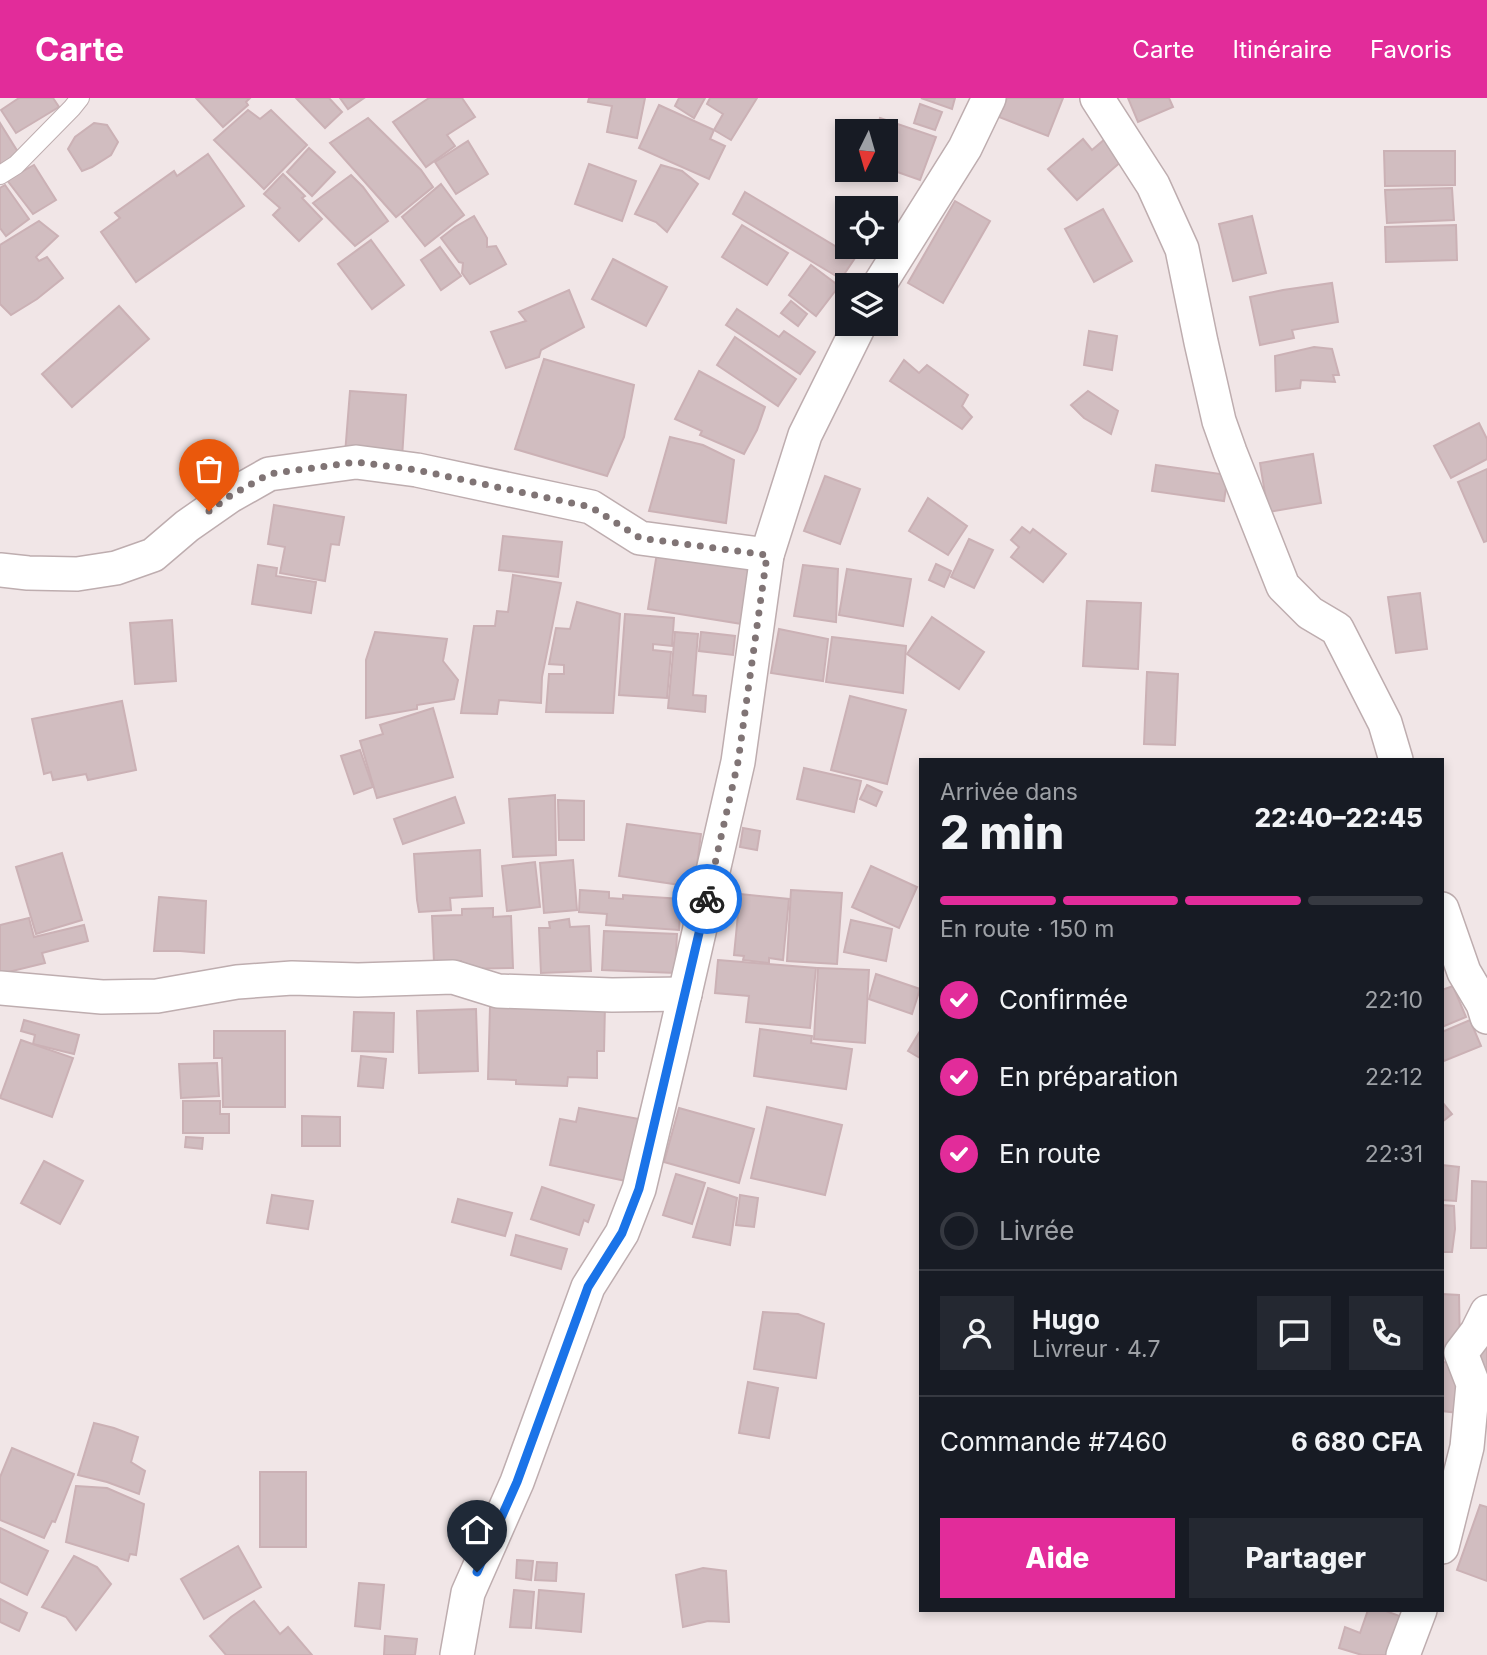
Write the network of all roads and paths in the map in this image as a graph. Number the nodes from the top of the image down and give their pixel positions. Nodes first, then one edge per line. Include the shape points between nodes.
1 (80, 98) edge
2 (989, 98) edge
3 (1097, 98) edge
4 (0, 176) edge
5 (887, 273) edge
6 (854, 336) edge
7 (767, 555) junction
8 (0, 570) edge
9 (1395, 758) edge
10 (1444, 915) edge
11 (0, 988) edge
12 (685, 994) junction
13 (1487, 1017) edge
14 (1487, 1312) edge
15 (1444, 1539) edge
16 (1419, 1612) edge
17 (457, 1655) edge
18 (1403, 1655) edge

1 - 4 lane
2 - 5 street via 965,148
3 - 9 street via 1153,185 1182,249 1219,421 1283,586 1310,613 1337,629 1385,723
6 - 7 street via 805,435
7 - 8 street via 640,538 591,507 417,470 356,462 269,474 187,526 153,555 116,568 77,574
7 - 12 street via 738,762
10 - 13 street via 1464,972
11 - 12 street via 102,997 157,996 292,978 453,977 498,991
12 - 17 street via 639,1189 622,1233 588,1287 517,1482 468,1594
14 - 15 street via 1461,1353 1473,1384 1467,1447
16 - 18 street

